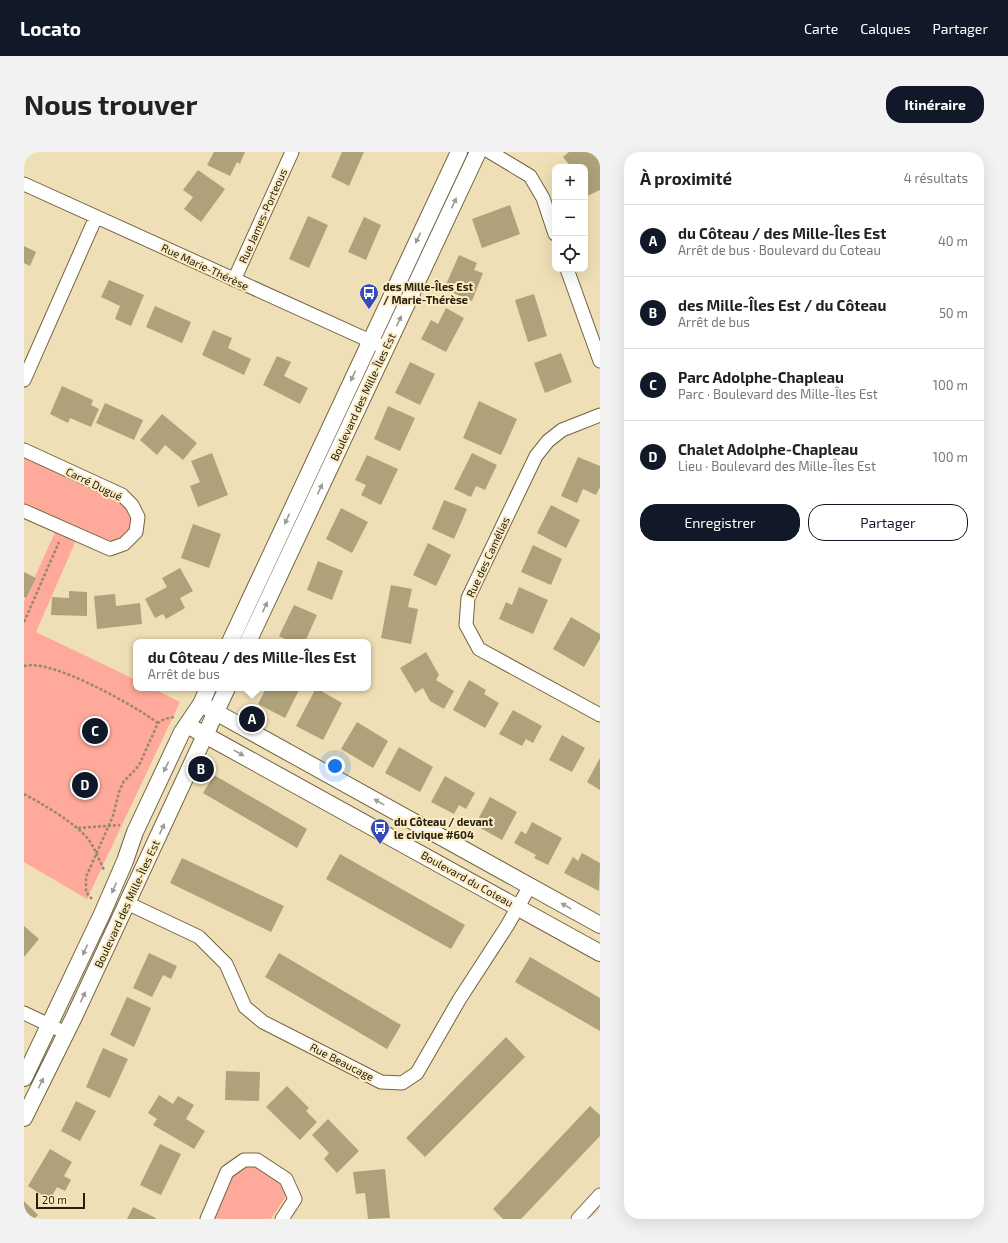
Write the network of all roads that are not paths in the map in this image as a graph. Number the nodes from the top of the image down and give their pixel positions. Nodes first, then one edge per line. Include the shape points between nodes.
1 (292, 152) edge
2 (459, 152) edge
3 (478, 152) edge
4 (490, 152) edge
5 (24, 184) edge
6 (96, 217) junction
7 (552, 226) edge
8 (568, 272) edge
9 (234, 280) junction
10 (370, 341) junction
11 (386, 349) junction
12 (600, 361) edge
13 (24, 380) edge
14 (600, 415) edge
15 (24, 450) edge
16 (24, 511) edge
17 (231, 639) edge
18 (249, 639) edge
19 (207, 691) edge
20 (226, 691) edge
21 (201, 704) junction
22 (215, 712) junction
23 (600, 715) edge
24 (183, 721) junction
25 (205, 734) junction
26 (530, 886) junction
27 (127, 902) junction
28 (518, 908) junction
29 (600, 925) edge
30 (600, 953) edge
31 (24, 1012) edge
32 (50, 1025) junction
33 (66, 1033) junction
34 (24, 1078) edge
35 (24, 1118) edge
36 (600, 1195) edge
37 (595, 1209) edge
38 (207, 1219) edge
39 (282, 1219) edge
40 (578, 1219) edge

1 - 9 street, Rue James-Porteous
2 -> 10 street, Boulevard des Mille-Îles Est
11 -> 3 street, Boulevard des Mille-Îles Est
4 - 7 street via 530,176 542,198
5 - 6 street, Rue Marie-Thérèse
6 - 9 street, Rue Marie-Thérèse
6 - 13 street
8 - 12 street
9 - 10 street, Rue Marie-Thérèse
10 - 11 street, Rue Marie-Thérèse
10 -> 17 street, Boulevard des Mille-Îles Est
18 -> 11 street, Boulevard des Mille-Îles Est
14 - 23 street, Rue des Camélias via 562,430 536,456 468,598 466,625 480,649
15 - 16 street, Carré Dugué via 122,496 132,505 138,517 136,532 124,544 110,549
19 - 21 street, Boulevard des Mille-Îles Est
20 - 22 street, Boulevard des Mille-Îles Est
21 - 22 street
21 - 24 street, Boulevard des Mille-Îles Est
22 - 25 street, Boulevard des Mille-Îles Est
26 -> 22 street
24 - 25 street, Boulevard du Coteau
24 -> 32 street, Boulevard des Mille-Îles Est via 182,732
27 -> 25 street, Boulevard des Mille-Îles Est
25 -> 28 street, Boulevard du Coteau
26 - 28 street, Rue Beaucage
29 -> 26 street
27 - 28 street, Rue Beaucage via 199,936 226,964 245,1007 263,1022 381,1082 402,1083 417,1073 459,1000
33 -> 27 street, Boulevard des Mille-Îles Est
28 - 30 street, Boulevard du Coteau
31 - 32 street
32 - 33 street
32 - 34 street, Boulevard des Mille-Îles Est
35 -> 33 street, Boulevard des Mille-Îles Est
36 - 37 street
37 - 40 street
38 - 39 street via 227,1172 244,1160 257,1160 286,1179 296,1199

